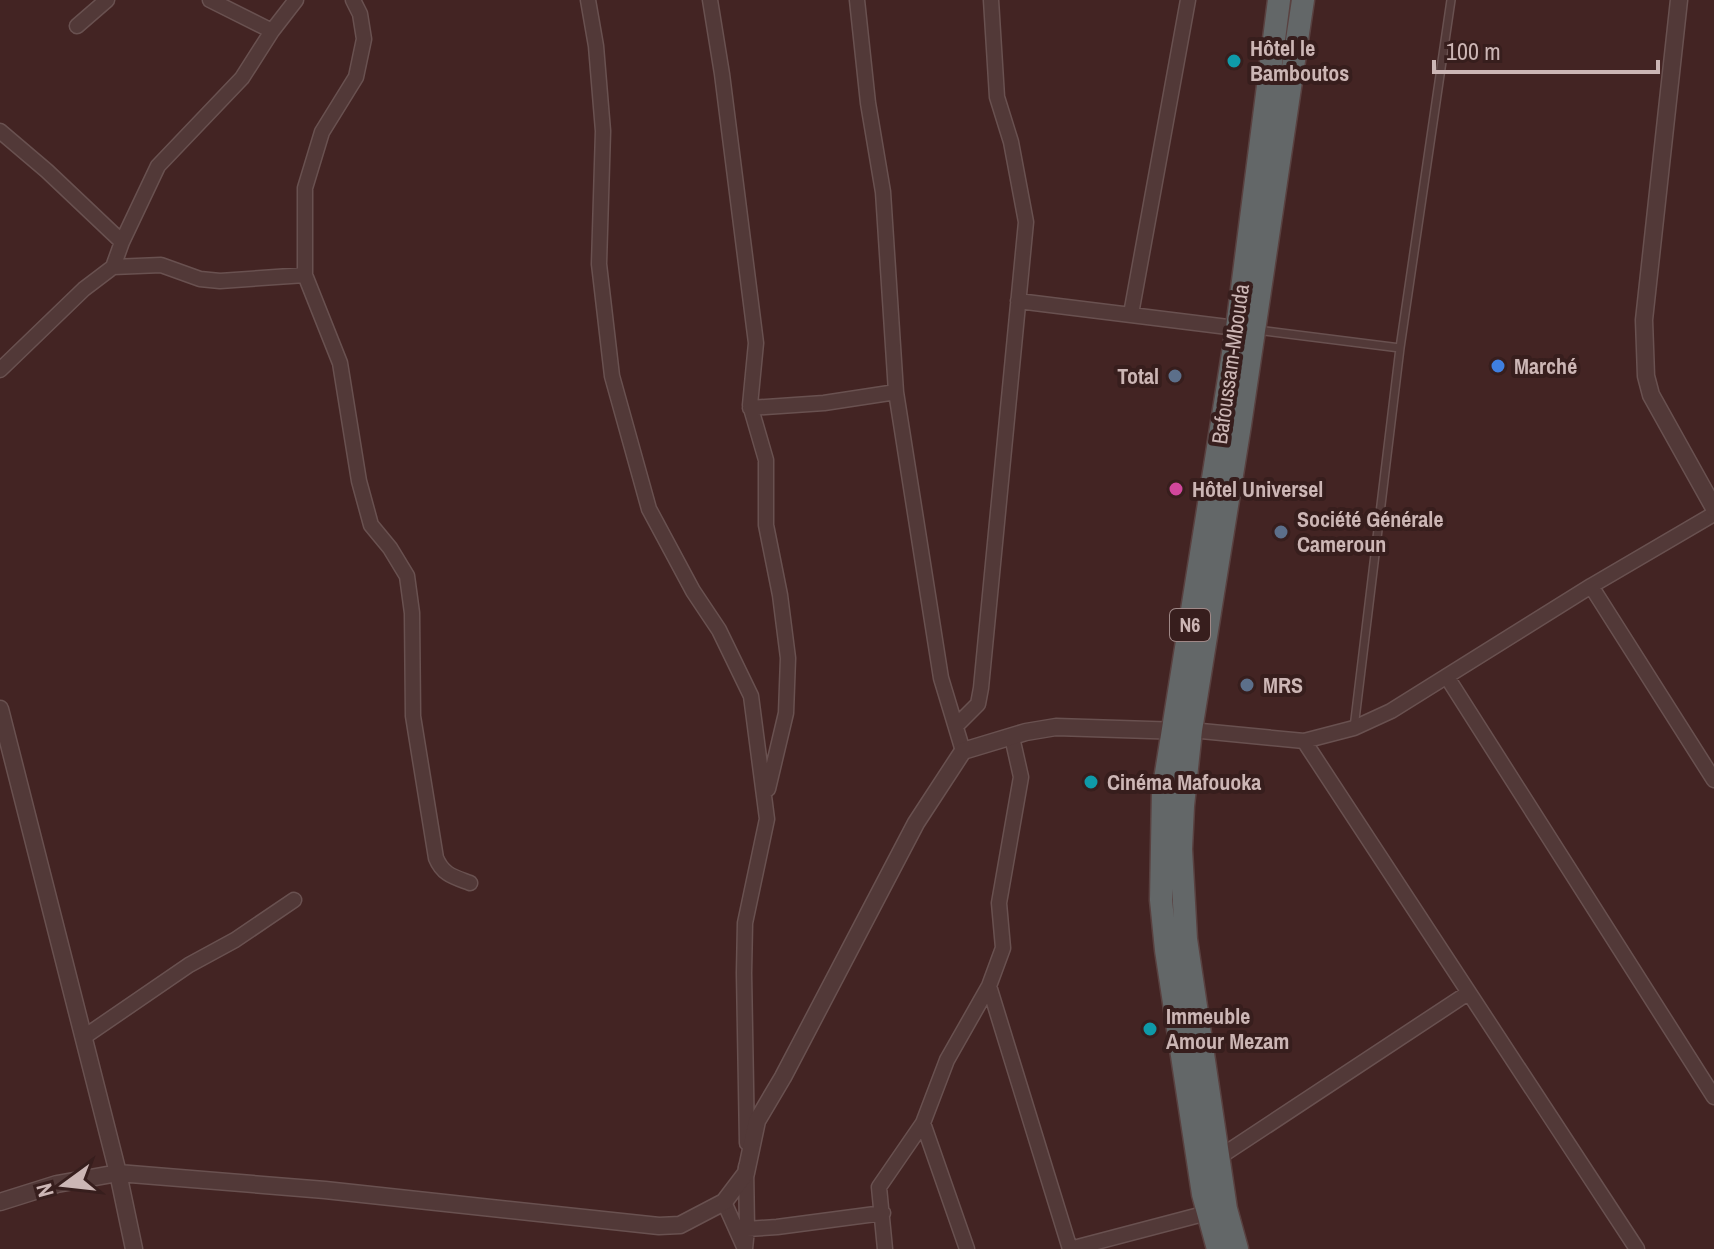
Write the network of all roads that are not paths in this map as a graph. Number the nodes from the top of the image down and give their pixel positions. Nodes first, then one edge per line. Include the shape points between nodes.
1 (107, 0) edge
2 (210, 0) edge
3 (296, 0) edge
4 (353, 0) edge
5 (588, 0) edge
6 (710, 0) edge
7 (857, 0) edge
8 (991, 0) edge
9 (1000, 0) edge
10 (1188, 0) edge
11 (1279, 0) edge
12 (1303, 0) edge
13 (1451, 0) edge
14 (1679, 0) edge
15 (994, 25) junction
16 (77, 26) dead end
17 (272, 31) junction
18 (1272, 46) junction
19 (1295, 52) junction
20 (0, 131) edge
21 (122, 242) junction
22 (113, 267) junction
23 (305, 275) junction
24 (1018, 301) junction
25 (1131, 314) junction
26 (1246, 329) junction
27 (1400, 348) junction
28 (0, 370) edge
29 (896, 392) junction
30 (750, 408) junction
31 (1714, 508) edge
32 (1714, 514) edge
33 (1591, 586) junction
34 (1447, 677) junction
35 (0, 709) edge
36 (956, 726) junction
37 (1354, 728) junction
38 (1182, 731) junction
39 (1012, 737) junction
40 (1304, 741) junction
41 (4, 750) edge
42 (963, 751) junction
43 (1714, 780) edge
44 (767, 819) junction
45 (470, 883) dead end
46 (294, 900) dead end
47 (989, 986) junction
48 (1468, 993) junction
49 (84, 1037) junction
50 (1714, 1097) edge
51 (923, 1123) junction
52 (1209, 1163) junction
53 (118, 1173) junction
54 (746, 1173) junction
55 (0, 1202) edge
56 (724, 1202) junction
57 (883, 1213) junction
58 (1207, 1213) junction
59 (747, 1229) junction
60 (134, 1249) edge
61 (745, 1249) edge
62 (885, 1249) edge
63 (967, 1249) edge
64 (1218, 1249) edge
65 (1237, 1249) edge
66 (1637, 1249) edge

1 - 16 street
2 - 17 street
3 - 17 street
4 - 23 street via 364,39 356,77 322,132 305,188
5 - 44 street via 603,131 599,264 612,376 649,509 751,696
6 - 30 street via 756,343
7 - 29 street via 883,192
8 - 15 street
9 - 15 street
10 - 25 street
11 - 18 highway, Bafoussam-Mbouda / N6
12 - 19 highway, Bafoussam-Mbouda / N6
13 - 27 lane
14 - 31 street via 1644,349 1651,395
15 - 24 street via 997,97 1026,222
17 - 21 street via 242,78 158,166
18 - 19 highway
18 - 26 highway, Bafoussam-Mbouda / N6
19 - 26 highway, Bafoussam-Mbouda / N6
20 - 21 street
21 - 22 street
22 - 23 street via 161,265 220,281
22 - 28 street
23 - 45 street via 340,363 371,525 407,576 413,716 436,858 448,875
24 - 25 street
24 - 36 street via 981,688 978,704
25 - 26 street
26 - 27 lane
26 - 38 highway, Bafoussam-Mbouda / N6
27 - 37 lane
29 - 30 street
29 - 36 street via 941,678
30 - 44 street via 766,460 766,525 788,658 786,713 768,783
32 - 33 street
33 - 34 street
33 - 43 street
34 - 37 street
34 - 50 street
35 - 41 street
36 - 42 street
37 - 40 street
38 - 39 street via 1056,727
38 - 40 street
38 - 52 highway, Bafoussam-Mbouda / N6 via 1163,792 1161,900
39 - 42 street
39 - 47 street via 1021,777 999,903 1003,948
40 - 48 street
41 - 49 street
42 - 54 street via 916,823 757,1121
44 - 54 street via 745,923
46 - 49 street
47 - 51 street via 947,1060
47 - 58 street via 1070,1249
48 - 52 street
48 - 66 street
49 - 53 street
51 - 57 street via 879,1187
51 - 63 street
52 - 58 highway, Bafoussam-Mbouda / N6
52 - 65 highway, Bafoussam-Mbouda / N6
53 - 55 street
53 - 56 street via 659,1226 680,1225
53 - 60 street
54 - 56 street
54 - 59 street
56 - 61 street
57 - 59 street
57 - 62 street
58 - 64 highway, Bafoussam-Mbouda / N6
59 - 61 street

